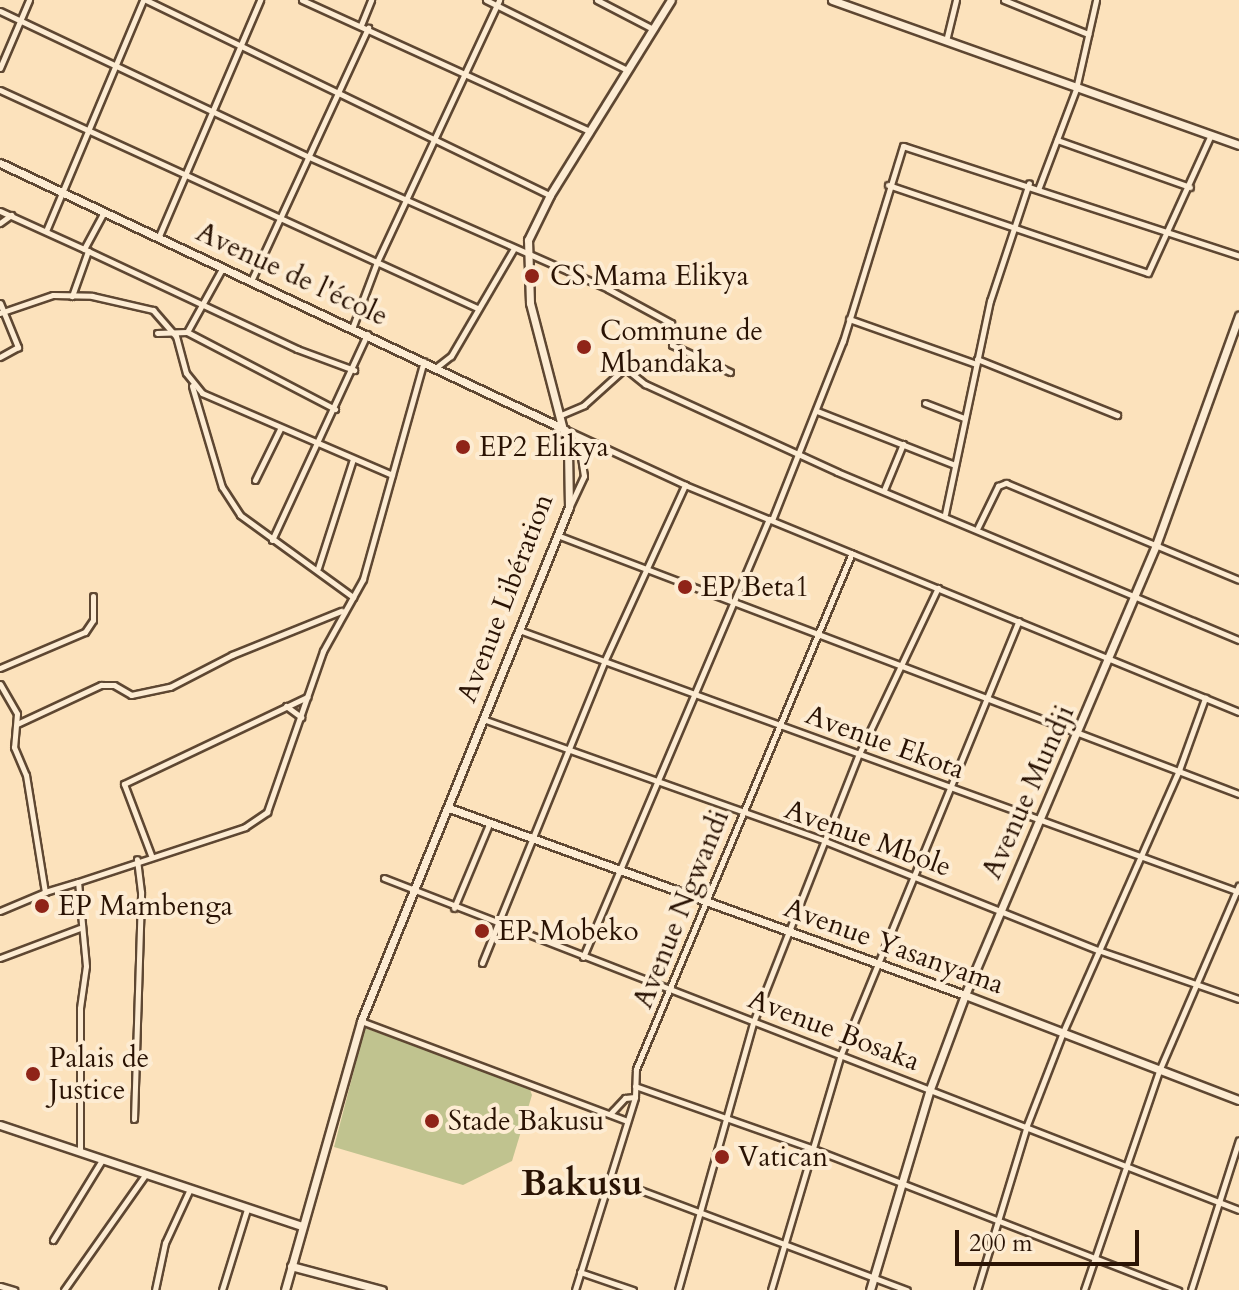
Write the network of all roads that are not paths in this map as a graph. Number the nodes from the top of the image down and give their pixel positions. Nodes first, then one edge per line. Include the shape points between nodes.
1 (29, 0) edge
2 (145, 0) edge
3 (260, 0) edge
4 (302, 0) edge
5 (371, 0) edge
6 (486, 0) edge
7 (597, 0) edge
8 (671, 0) edge
9 (832, 0) edge
10 (956, 0) edge
11 (1004, 0) edge
12 (1096, 0) edge
13 (498, 2) edge
14 (0, 11) edge
15 (20, 21) junction
16 (361, 25) junction
17 (368, 28) junction
18 (653, 29) junction
19 (1088, 34) junction
20 (945, 42) junction
21 (239, 49) junction
22 (118, 66) junction
23 (0, 68) edge
24 (627, 70) junction
25 (467, 74) junction
26 (1076, 89) junction
27 (0, 90) edge
28 (337, 92) junction
29 (213, 111) junction
30 (88, 130) junction
31 (590, 132) junction
32 (1211, 135) junction
33 (436, 138) junction
34 (1057, 140) junction
35 (1239, 145) edge
36 (307, 156) junction
37 (0, 163) edge
38 (185, 174) junction
39 (1029, 183) junction
40 (888, 185) junction
41 (1039, 187) junction
42 (1190, 187) junction
43 (63, 192) junction
44 (550, 195) junction
45 (405, 198) junction
46 (0, 211) edge
47 (104, 211) junction
48 (11, 215) junction
49 (279, 219) junction
50 (0, 223) edge
51 (1013, 230) junction
52 (46, 231) junction
53 (1168, 233) junction
54 (159, 236) junction
55 (514, 248) junction
56 (86, 250) junction
57 (525, 253) junction
58 (1239, 256) edge
59 (377, 262) junction
60 (223, 267) junction
61 (252, 279) junction
62 (72, 296) junction
63 (204, 302) junction
64 (0, 303) edge
65 (477, 308) junction
66 (2, 312) edge
67 (1239, 316) edge
68 (849, 319) junction
69 (353, 326) junction
70 (187, 332) junction
71 (157, 333) dead end
72 (367, 333) junction
73 (176, 336) junction
74 (451, 356) junction
75 (0, 357) edge
76 (424, 360) junction
77 (976, 361) junction
78 (438, 366) junction
79 (354, 370) junction
80 (450, 372) junction
81 (730, 372) dead end
82 (192, 385) junction
83 (925, 403) dead end
84 (335, 409) junction
85 (817, 411) junction
86 (561, 415) junction
87 (1117, 415) dead end
88 (964, 418) junction
89 (280, 429) junction
90 (564, 429) junction
91 (578, 436) junction
92 (903, 444) junction
93 (318, 445) junction
94 (801, 456) junction
95 (353, 459) junction
96 (955, 465) junction
97 (392, 475) junction
98 (255, 480) dead end
99 (685, 485) junction
100 (884, 490) junction
101 (569, 507) junction
102 (945, 514) junction
103 (771, 520) junction
104 (978, 527) junction
105 (557, 535) junction
106 (272, 540) junction
107 (1156, 545) junction
108 (852, 553) junction
109 (318, 568) junction
110 (646, 572) junction
111 (1239, 580) edge
112 (938, 588) junction
113 (1135, 595) junction
114 (93, 596) dead end
115 (353, 597) junction
116 (732, 606) junction
117 (342, 611) junction
118 (1019, 621) junction
119 (518, 629) junction
120 (814, 636) junction
121 (1239, 640) edge
122 (1110, 658) junction
123 (604, 662) junction
124 (0, 668) edge
125 (901, 668) junction
126 (0, 684) edge
127 (694, 692) junction
128 (308, 697) junction
129 (1205, 698) junction
130 (988, 702) junction
131 (285, 705) junction
132 (1239, 712) edge
133 (301, 717) junction
134 (482, 718) junction
135 (777, 723) junction
136 (17, 724) junction
137 (1078, 732) junction
138 (567, 750) junction
139 (859, 754) junction
140 (1179, 770) junction
141 (656, 783) junction
142 (948, 787) junction
143 (1239, 794) edge
144 (449, 808) junction
145 (742, 813) junction
146 (1039, 820) junction
147 (490, 822) junction
148 (532, 839) junction
149 (825, 841) junction
150 (1138, 854) junction
151 (151, 855) junction
152 (137, 859) junction
153 (622, 870) junction
154 (913, 875) junction
155 (384, 878) dead end
156 (75, 883) junction
157 (1238, 889) edge
158 (413, 890) junction
159 (45, 892) junction
160 (707, 900) junction
161 (454, 908) junction
162 (1001, 909) junction
163 (0, 911) edge
164 (495, 925) junction
165 (80, 928) junction
166 (789, 931) junction
167 (1098, 950) junction
168 (583, 957) junction
169 (0, 958) edge
170 (482, 963) dead end
171 (875, 963) junction
172 (1196, 983) junction
173 (670, 990) junction
174 (965, 995) junction
175 (1239, 999) edge
176 (754, 1020) junction
177 (361, 1021) junction
178 (1063, 1032) junction
179 (841, 1054) junction
180 (1159, 1071) junction
181 (635, 1086) junction
182 (930, 1089) junction
183 (635, 1097) junction
184 (1239, 1100) edge
185 (610, 1114) junction
186 (723, 1118) junction
187 (134, 1119) dead end
188 (627, 1121) junction
189 (0, 1125) edge
190 (1027, 1125) junction
191 (1239, 1140) edge
192 (811, 1148) junction
193 (80, 1152) junction
194 (102, 1160) junction
195 (1126, 1165) junction
196 (145, 1175) junction
197 (611, 1179) junction
198 (900, 1185) junction
199 (189, 1191) junction
200 (1217, 1201) junction
201 (247, 1209) junction
202 (699, 1210) junction
203 (1239, 1210) edge
204 (998, 1220) junction
205 (301, 1226) junction
206 (53, 1240) dead end
207 (783, 1245) junction
208 (1095, 1255) junction
209 (291, 1266) junction
210 (580, 1272) junction
211 (873, 1279) junction
212 (0, 1286) edge
213 (14, 1290) edge
214 (64, 1290) edge
215 (155, 1290) edge
216 (222, 1290) edge
217 (285, 1290) edge
218 (382, 1290) edge
219 (575, 1290) edge
220 (633, 1290) edge
221 (678, 1290) edge
222 (771, 1290) edge
223 (870, 1290) edge
224 (907, 1290) edge
225 (977, 1290) edge
226 (1084, 1290) edge
227 (1178, 1290) edge
228 (1191, 1290) edge

1 - 15 street
2 - 21 street
2 - 22 street
3 - 21 street
4 - 16 street
5 - 16 street
6 - 13 street
7 - 18 street
8 - 18 street
9 - 20 street
10 - 20 street
11 - 19 street
12 - 19 street
13 - 24 street
13 - 25 street
14 - 15 street
15 - 22 street
15 - 23 street
16 - 17 street
17 - 25 street
17 - 28 street
18 - 24 street
19 - 26 street
20 - 26 street
21 - 28 street
21 - 29 street
22 - 29 street
22 - 30 street
24 - 31 street
25 - 31 street
25 - 33 street
26 - 32 street
26 - 34 street
27 - 30 street
28 - 33 street
28 - 36 street
29 - 36 street
29 - 38 street
30 - 38 street
30 - 43 street
31 - 44 street
32 - 35 street
32 - 42 street
33 - 44 street
33 - 45 street
34 - 41 street
34 - 42 street
36 - 45 street
36 - 49 street
37 - 43 street, Avenue de l'école
38 - 49 street
38 - 54 street
39 - 40 street via 908,145 898,152
39 - 41 street
39 - 51 street
40 - 51 street
40 - 68 street
41 - 53 street
42 - 53 street
43 - 47 street, Avenue de l'école
43 - 52 street
44 - 57 street
45 - 55 street
45 - 59 street
46 - 48 street
47 - 54 street, Avenue de l'école
47 - 56 street
48 - 50 street
48 - 52 street
49 - 59 street
49 - 61 street
51 - 53 street via 1148,273
51 - 77 street
52 - 56 street
53 - 58 street
54 - 60 street, Avenue de l'école
55 - 57 street
55 - 65 street
56 - 62 street
56 - 63 street
57 - 81 street via 671,323 672,345
57 - 86 street, Avenue Libération via 537,339
59 - 65 street
59 - 69 street
60 - 61 street, Avenue de l'école
60 - 63 street
61 - 69 street, Avenue de l'école
62 - 66 street via 53,295
62 - 73 street via 153,310
63 - 70 street
63 - 79 street via 297,349
64 - 66 street
65 - 74 street
66 - 75 street via 18,347
67 - 107 street, Avenue Mundji
68 - 77 street
68 - 85 street
69 - 72 street, Avenue de l'école
70 - 73 street
70 - 84 street
71 - 73 street
72 - 76 street, Avenue de l'école
72 - 79 street
73 - 82 street
74 - 78 street
74 - 80 street
76 - 78 street, Avenue de l'école
76 - 97 street
77 - 87 street
77 - 88 street
78 - 80 street, Avenue de l'école
79 - 84 street
80 - 90 street, Avenue de l'école
82 - 89 street
82 - 106 street via 222,487 250,526
83 - 88 street
84 - 93 street
85 - 92 street
85 - 94 street
86 - 90 street, Avenue Libération
86 - 94 street via 584,405 625,368 645,384
88 - 96 street
89 - 93 street
89 - 98 street
90 - 91 street
90 - 101 street, Avenue Libération
91 - 99 street
91 - 101 street via 584,476
92 - 96 street
92 - 100 street
93 - 95 street
93 - 106 street
94 - 100 street
94 - 103 street
95 - 97 street
95 - 109 street
96 - 102 street
97 - 115 street via 363,579
99 - 103 street
99 - 110 street
100 - 102 street
101 - 105 street, Avenue Libération
102 - 104 street
103 - 108 street
103 - 116 street
104 - 107 street via 998,486 1006,483
104 - 113 street
105 - 110 street
105 - 119 street, Avenue Libération
106 - 109 street
107 - 111 street
107 - 113 street, Avenue Mundji
108 - 112 street
108 - 120 street, Avenue Ngwandi
109 - 115 street
110 - 116 street
110 - 123 street
112 - 118 street
112 - 125 street
113 - 121 street
113 - 122 street, Avenue Mundji
114 - 124 street via 93,620 85,632
115 - 117 street
116 - 120 street
116 - 127 street
117 - 128 street
117 - 136 street via 232,655 170,687 131,695 114,685 101,685
118 - 122 street
118 - 130 street
119 - 123 street, Avenue Ekota
119 - 134 street, Avenue Libération
120 - 125 street
120 - 135 street, Avenue Ngwandi
122 - 129 street
122 - 137 street, Avenue Mundji
123 - 127 street, Avenue Ekota
123 - 138 street
125 - 130 street
125 - 139 street
126 - 136 street
127 - 135 street, Avenue Ekota
127 - 141 street
128 - 131 street
128 - 133 street
129 - 132 street
129 - 140 street
130 - 137 street
130 - 142 street
131 - 133 street
131 - 151 street via 124,784
133 - 151 street via 273,803 262,817
134 - 138 street, Avenue Mbole
134 - 144 street, Avenue Libération
135 - 139 street, Avenue Ekota
135 - 145 street, Avenue Ngwandi
136 - 159 street via 14,747 26,775
137 - 140 street
137 - 146 street, Avenue Mundji
138 - 141 street, Avenue Mbole
138 - 148 street
139 - 142 street, Avenue Ekota
139 - 149 street
140 - 143 street
140 - 150 street
141 - 145 street, Avenue Mbole
141 - 153 street
142 - 146 street, Avenue Ekota
142 - 154 street
144 - 147 street, Avenue Yasanyama
144 - 158 street, Avenue Libération
145 - 149 street, Avenue Mbole
145 - 160 street, Avenue Ngwandi
146 - 150 street, Avenue Ekota
146 - 162 street, Avenue Mundji
147 - 148 street, Avenue Yasanyama
147 - 161 street
148 - 153 street, Avenue Yasanyama
148 - 164 street
149 - 154 street, Avenue Mbole
149 - 166 street
150 - 157 street, Avenue Ekota
150 - 167 street
151 - 152 street
152 - 156 street
152 - 187 street via 141,892
153 - 160 street, Avenue Yasanyama
153 - 168 street
154 - 162 street, Avenue Mbole
154 - 171 street
155 - 158 street, Avenue Bosaka
156 - 159 street
156 - 165 street
157 - 172 street
158 - 161 street, Avenue Bosaka
158 - 177 street, Avenue Libération
159 - 163 street
160 - 166 street, Avenue Yasanyama
160 - 173 street, Avenue Ngwandi
161 - 164 street, Avenue Bosaka
162 - 167 street, Avenue Mbole
162 - 174 street, Avenue Mundji
164 - 168 street, Avenue Bosaka
164 - 170 street
165 - 169 street
165 - 193 street via 86,980 80,1008
166 - 171 street, Avenue Yasanyama
166 - 176 street
167 - 172 street, Avenue Mbole
167 - 178 street
168 - 173 street, Avenue Bosaka
171 - 174 street, Avenue Yasanyama
171 - 179 street
172 - 175 street, Avenue Mbole
172 - 180 street
173 - 176 street, Avenue Bosaka
173 - 181 street, Avenue Ngwandi via 636,1069
174 - 178 street, Avenue Yasanyama
174 - 182 street, Avenue Mundji
176 - 179 street, Avenue Bosaka
176 - 186 street
177 - 185 street
177 - 205 street, Avenue Libération
178 - 180 street, Avenue Yasanyama
178 - 190 street
179 - 182 street, Avenue Bosaka
179 - 192 street
180 - 184 street, Avenue Yasanyama
180 - 195 street
181 - 183 street, Avenue Ngwandi
181 - 186 street
182 - 190 street, Avenue Bosaka
182 - 198 street, Avenue Mundji
183 - 185 street via 625,1098
183 - 188 street, Avenue Ngwandi
185 - 188 street
186 - 192 street
186 - 202 street
188 - 197 street, Avenue Ngwandi
189 - 193 street
190 - 195 street, Avenue Bosaka
190 - 204 street
191 - 200 street
192 - 198 street
192 - 207 street
193 - 194 street
194 - 196 street
194 - 206 street
195 - 200 street, Avenue Bosaka
195 - 208 street
196 - 199 street
196 - 214 street
197 - 202 street
197 - 210 street, Avenue Ngwandi
198 - 204 street
198 - 211 street, Avenue Mundji
199 - 201 street
199 - 215 street via 165,1243
200 - 203 street, Avenue Bosaka
200 - 228 street
201 - 205 street
201 - 216 street
202 - 207 street
202 - 221 street
204 - 208 street
204 - 225 street
205 - 209 street, Avenue Libération
207 - 211 street
207 - 222 street
208 - 226 street
208 - 227 street
209 - 217 street
209 - 218 street
210 - 219 street, Avenue Ngwandi
210 - 220 street
211 - 223 street, Avenue Mundji
211 - 224 street
212 - 213 street

